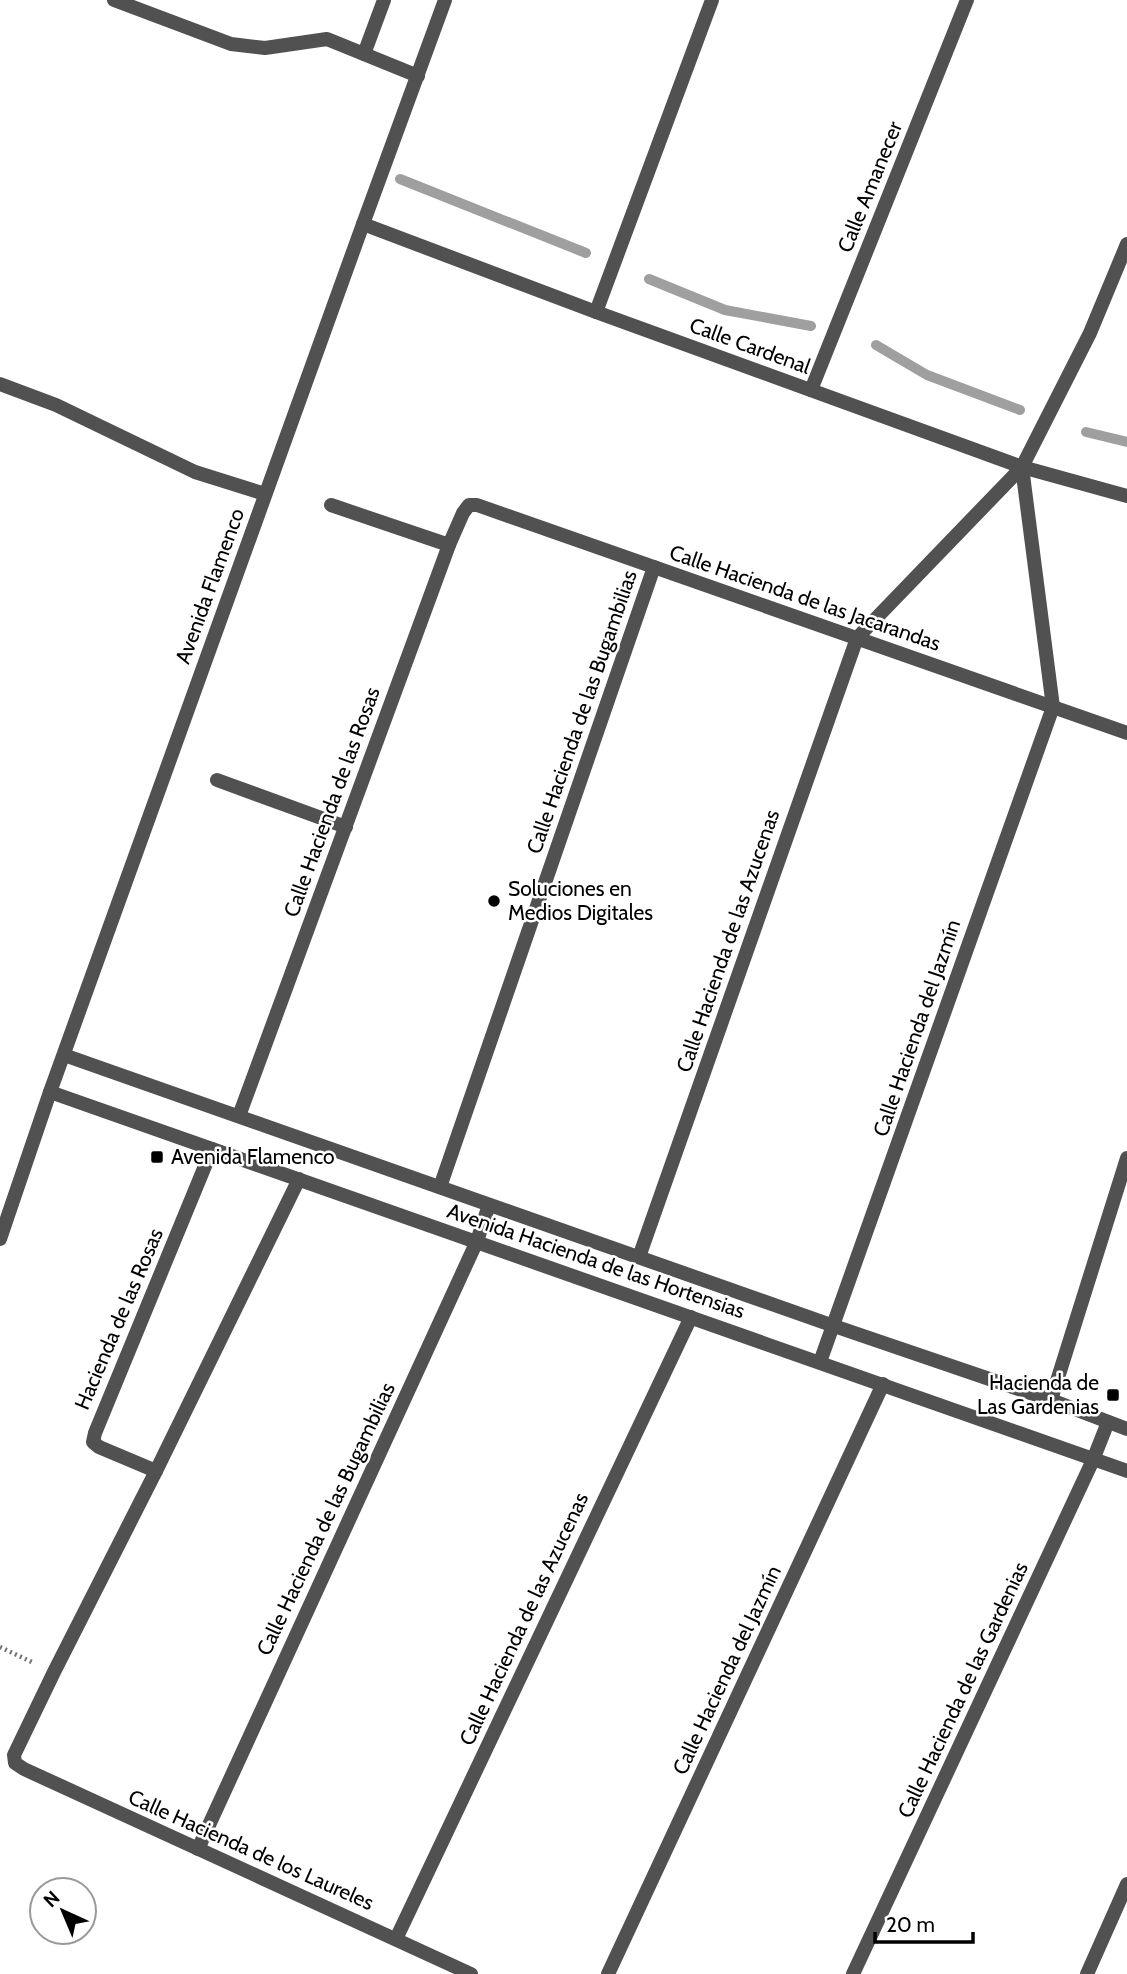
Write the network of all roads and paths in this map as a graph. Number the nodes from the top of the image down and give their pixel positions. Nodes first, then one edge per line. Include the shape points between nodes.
1 (114, 0) edge
2 (384, 0) edge
3 (445, 0) edge
4 (712, 0) edge
5 (967, 0) edge
6 (364, 54) junction
7 (418, 76) junction
8 (363, 224) junction
9 (1127, 244) edge
10 (596, 312) junction
11 (0, 384) edge
12 (811, 390) junction
13 (1022, 467) junction
14 (265, 494) junction
15 (1127, 496) edge
16 (331, 505) dead end
17 (469, 505) joint
18 (449, 545) junction
19 (654, 567) junction
20 (857, 638) junction
21 (1053, 707) junction
22 (1127, 733) edge
23 (217, 780) dead end
24 (346, 827) junction
25 (64, 1055) junction
26 (50, 1092) junction
27 (239, 1116) junction
28 (212, 1149) junction
29 (1127, 1158) edge
30 (299, 1179) junction
31 (440, 1187) junction
32 (489, 1205) junction
33 (0, 1239) edge
34 (477, 1241) junction
35 (639, 1257) junction
36 (691, 1317) junction
37 (834, 1326) junction
38 (820, 1362) junction
39 (883, 1384) junction
40 (1051, 1400) junction
41 (1108, 1422) junction
42 (1127, 1429) edge
43 (1093, 1460) junction
44 (156, 1471) junction
45 (1127, 1471) edge
46 (0, 1647) edge
47 (54, 1672) junction
48 (198, 1849) junction
49 (1127, 1884) edge
50 (396, 1939) junction
51 (471, 1974) edge
52 (608, 1974) edge
53 (853, 1974) edge
54 (1087, 1974) edge

1 - 6 street via 231,44 265,48 327,39
2 - 6 street
3 - 7 street, Avenida Flamenco
4 - 10 street
5 - 12 street, Calle Amanecer
6 - 7 street
7 - 8 street, Avenida Flamenco
8 - 10 street, Calle Cardenal
8 - 14 street, Avenida Flamenco
9 - 13 street via 1090,333
10 - 12 street, Calle Cardenal
11 - 14 street via 56,405 195,472
12 - 13 street, Calle Cardenal
13 - 15 street, Calle Cardenal
13 - 20 street
13 - 21 street
14 - 25 street, Avenida Flamenco
16 - 18 street
17 - 18 street, Calle Hacienda de las Rosas
17 - 19 street, Calle Hacienda de las Jacarandas
18 - 24 street, Calle Hacienda de las Rosas
19 - 20 street, Calle Hacienda de las Jacarandas
19 - 31 street, Calle Hacienda de las Bugambilias
20 - 21 street, Calle Hacienda de las Jacarandas
20 - 35 street, Calle Hacienda de las Azucenas
21 - 22 street, Calle Hacienda de las Jacarandas
21 - 37 street, Calle Hacienda del Jazmín
23 - 24 street
24 - 27 street, Calle Hacienda de las Rosas
25 - 26 street, Avenida Flamenco
25 - 27 street, Avenida Hacienda de las Hortensias
26 - 28 street, Avenida Hacienda de las Hortensias
26 - 33 street, Avenida Flamenco
27 - 31 street, Avenida Hacienda de las Hortensias
28 - 30 street, Avenida Hacienda de las Hortensias
28 - 44 street, Hacienda de las Rosas via 93,1442
29 - 40 street
30 - 34 street, Avenida Hacienda de las Hortensias
30 - 44 street
31 - 32 street, Avenida Hacienda de las Hortensias
32 - 34 street, Calle Hacienda de las Bugambilias
32 - 35 street, Avenida Hacienda de las Hortensias
34 - 36 street, Avenida Hacienda de las Hortensias
34 - 48 street, Calle Hacienda de las Bugambilias
35 - 37 street, Avenida Hacienda de las Hortensias
36 - 38 street, Avenida Hacienda de las Hortensias
36 - 50 street, Calle Hacienda de las Azucenas
37 - 38 street, Calle Hacienda del Jazmín
37 - 40 street, Avenida Hacienda de las Hortensias
38 - 39 street, Avenida Hacienda de las Hortensias
39 - 43 street, Avenida Hacienda de las Hortensias
39 - 52 street, Calle Hacienda del Jazmín
40 - 41 street, Avenida Hacienda de las Hortensias
41 - 42 street, Avenida Hacienda de las Hortensias
41 - 43 street, Calle Hacienda de las Gardenias
43 - 45 street, Avenida Hacienda de las Hortensias
43 - 53 street, Calle Hacienda de las Gardenias
44 - 47 street
46 - 47 path
47 - 48 street, Calle Hacienda de los Laureles via 14,1755 15,1763
48 - 50 street, Calle Hacienda de los Laureles
49 - 54 street
50 - 51 street, Calle Hacienda de los Laureles

